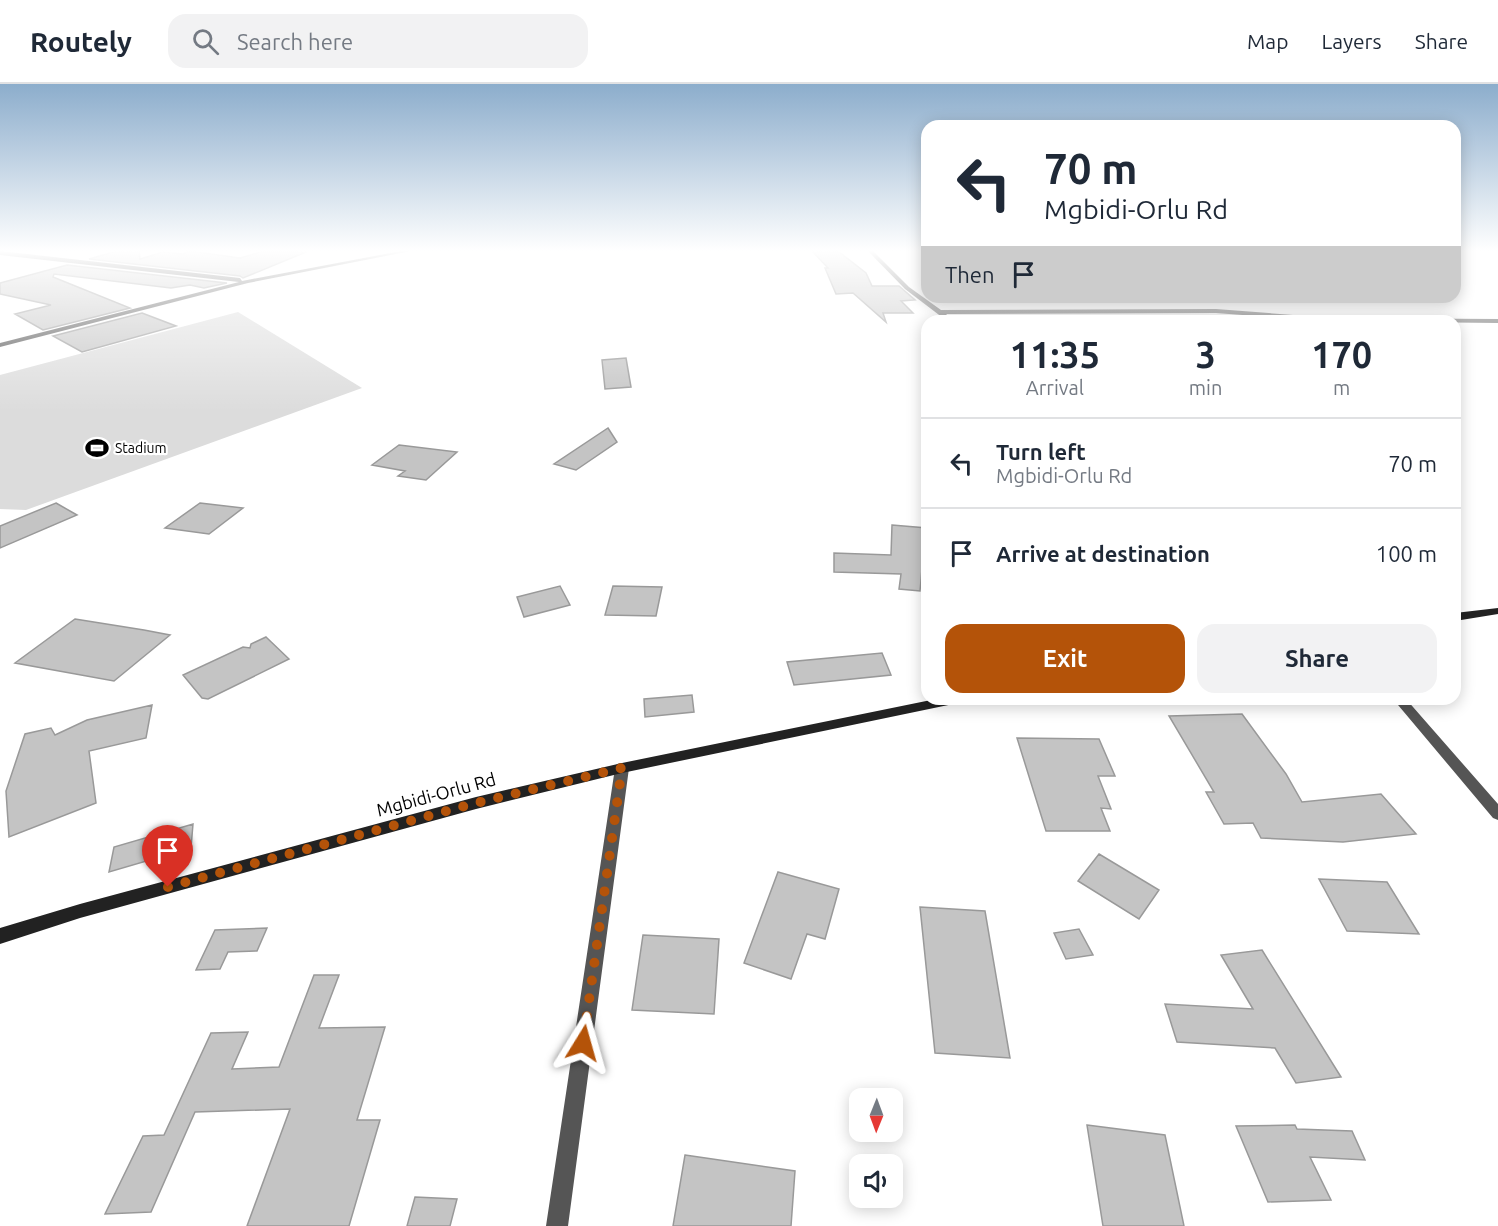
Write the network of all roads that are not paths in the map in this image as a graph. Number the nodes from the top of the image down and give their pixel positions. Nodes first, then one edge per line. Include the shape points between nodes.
1 (158, 304) edge
2 (931, 304) edge
3 (942, 312) junction
4 (945, 315) edge
5 (1274, 315) edge
6 (1461, 321) edge
7 (1498, 321) edge
8 (0, 345) edge
9 (1498, 611) edge
10 (1461, 616) edge
11 (929, 705) edge
12 (1404, 705) edge
13 (622, 768) junction
14 (1498, 814) edge
15 (0, 936) edge
16 (557, 1226) edge

1 - 8 street
2 - 3 street
3 - 4 street
3 - 5 street via 1216,310
6 - 7 street
9 - 10 main road
11 - 13 main road, Mgbidi-Orlu Rd
12 - 14 street
13 - 15 main road, Mgbidi-Orlu Rd via 385,828
13 - 16 street

